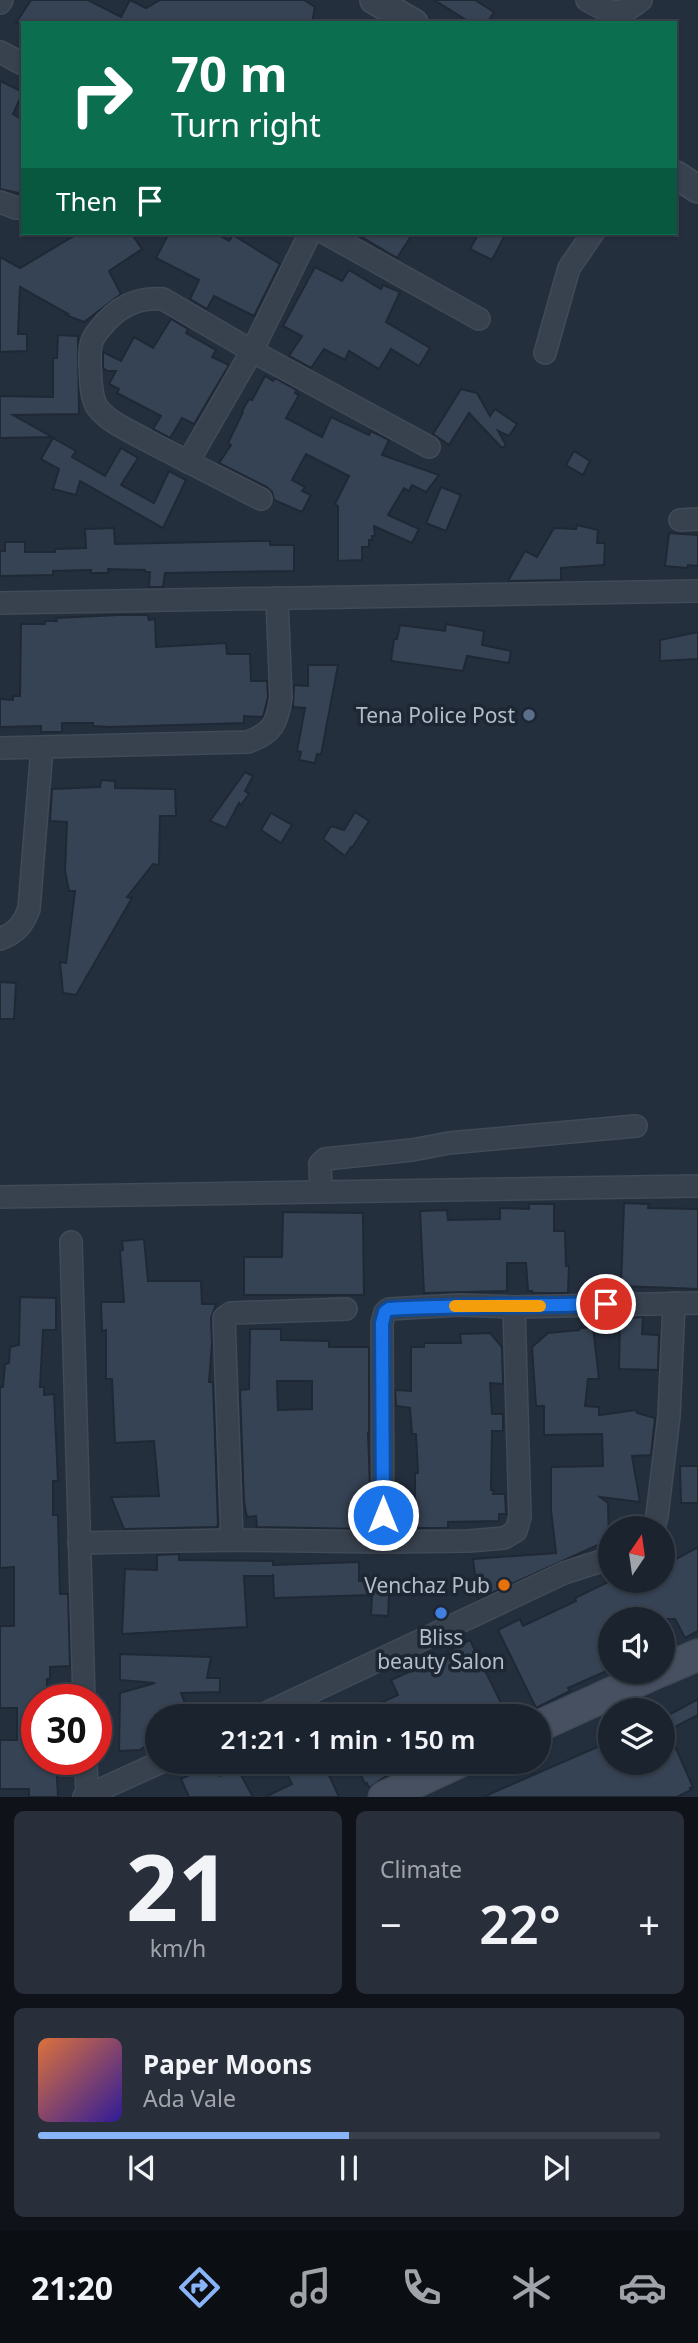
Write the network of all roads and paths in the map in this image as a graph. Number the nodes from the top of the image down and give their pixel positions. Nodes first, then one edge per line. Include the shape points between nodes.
1 (587, 0) edge
2 (641, 0) edge
3 (606, 18) edge
4 (0, 52) edge
5 (21, 63) edge
6 (677, 176) edge
7 (698, 189) edge
8 (0, 202) edge
9 (21, 207) edge
10 (309, 235) edge
11 (329, 235) edge
12 (592, 235) edge
13 (479, 319) dead end
14 (252, 351) junction
15 (545, 353) dead end
16 (429, 447) dead end
17 (188, 462) junction
18 (261, 499) dead end
19 (698, 592) edge
20 (277, 598) junction
21 (0, 603) edge
22 (0, 748) edge
23 (42, 748) junction
24 (0, 939) edge
25 (636, 1126) dead end
26 (698, 1186) edge
27 (321, 1192) junction
28 (0, 1197) edge
29 (71, 1242) dead end
30 (674, 1303) junction
31 (698, 1303) edge
32 (514, 1307) junction
33 (346, 1309) dead end
34 (657, 1516) edge
35 (232, 1540) junction
36 (383, 1542) junction
37 (79, 1543) junction
38 (598, 1562) edge
39 (698, 1655) edge
40 (675, 1665) edge
41 (84, 1684) edge
42 (633, 1684) edge
43 (286, 1704) edge
44 (551, 1721) edge
45 (145, 1769) edge
46 (433, 1774) edge
47 (86, 1775) edge
48 (86, 1797) edge
49 (384, 1797) edge

1 - 3 street
2 - 3 street via 627,12
4 - 5 street
6 - 7 street
8 - 9 street
10 - 14 street
11 - 13 street
12 - 15 street via 569,268
14 - 16 street
14 - 17 street
14 - 17 street via 163,299 147,298 126,305 94,335 89,349 90,386 97,406 116,423
17 - 18 street
19 - 20 street
20 - 21 street
20 - 23 street via 281,698 273,726 264,736 248,742
22 - 23 street
23 - 24 street via 29,909 23,924
25 - 27 street via 325,1159 320,1164
26 - 27 street
27 - 28 street
29 - 37 street
30 - 31 street
30 - 32 street
30 - 34 street via 669,1416
32 - 36 street via 520,1517 516,1531 504,1538
32 - 36 street via 459,1305 385,1312
33 - 35 street via 231,1313 224,1318
35 - 36 street
35 - 37 street
37 - 41 street
38 - 43 street via 564,1573
39 - 40 main road
42 - 44 main road
45 - 48 street
46 - 49 main road
47 - 48 street

